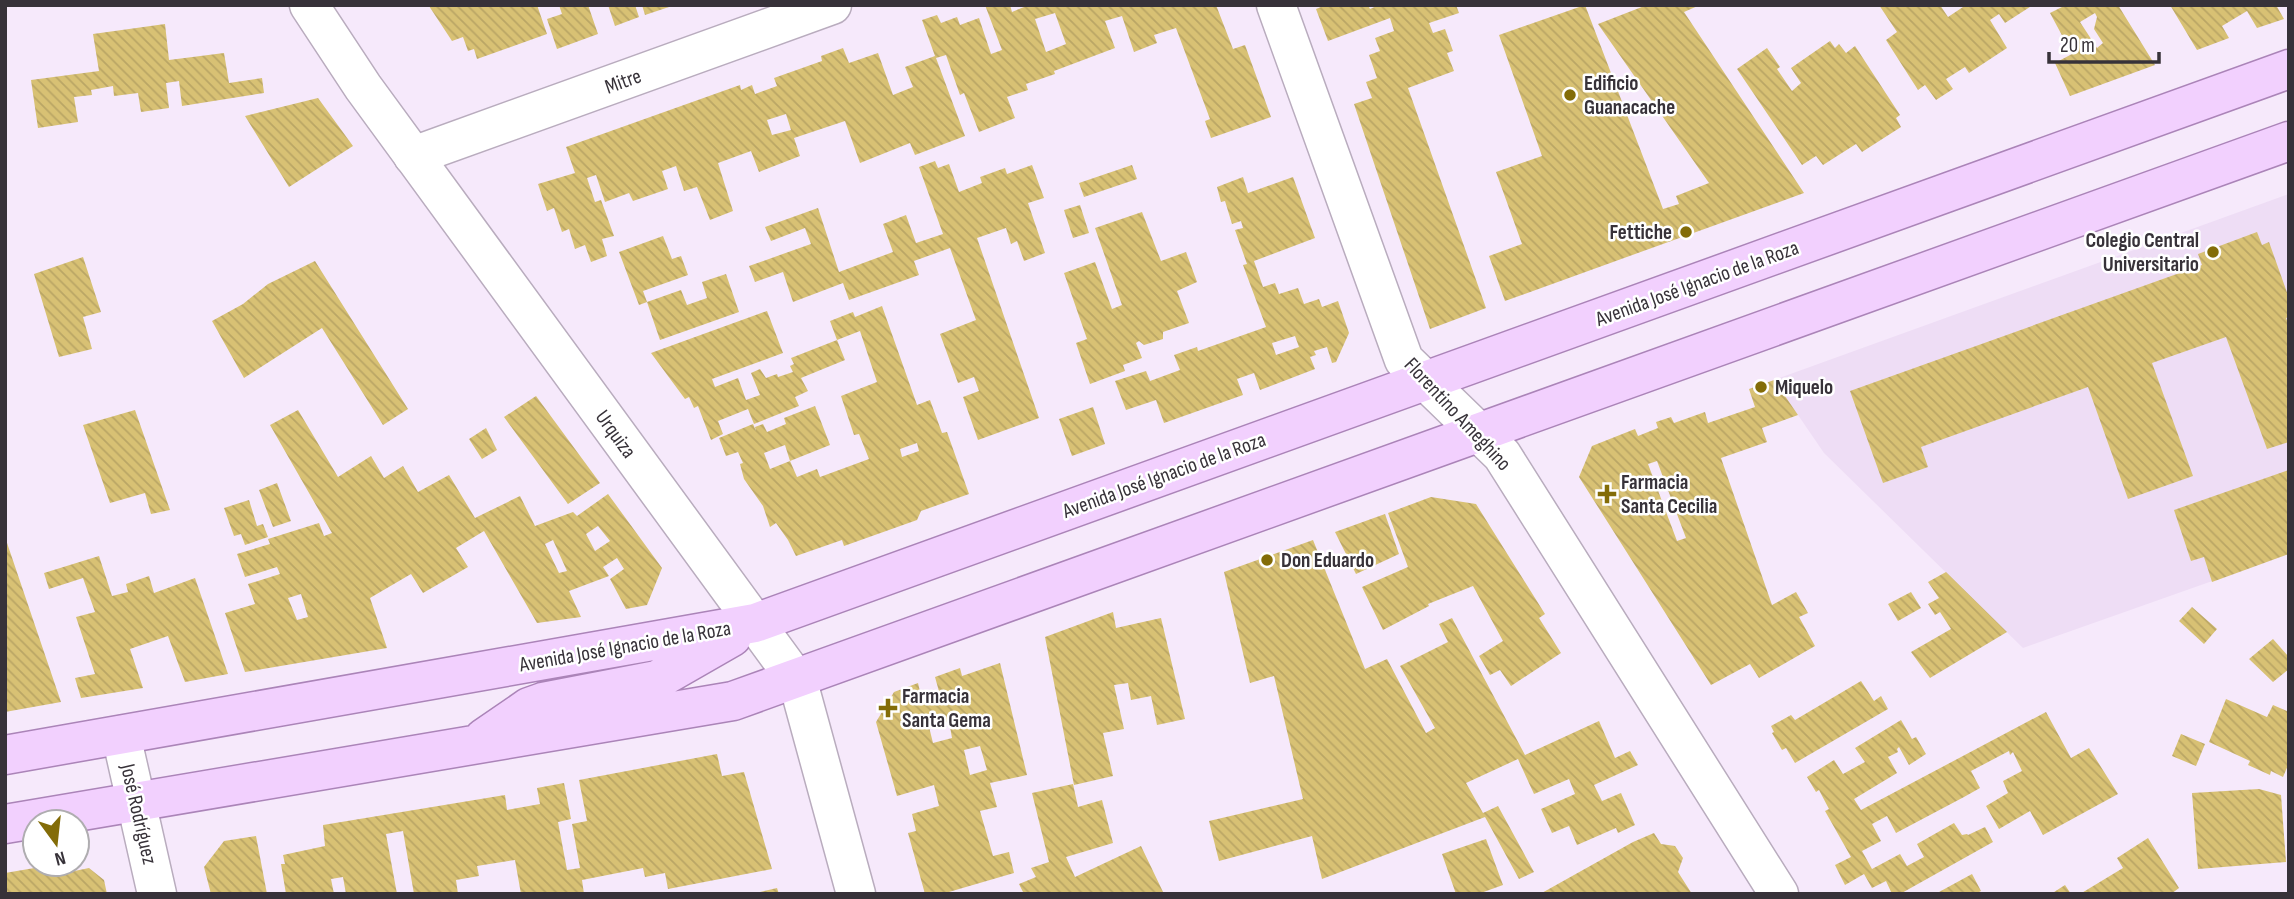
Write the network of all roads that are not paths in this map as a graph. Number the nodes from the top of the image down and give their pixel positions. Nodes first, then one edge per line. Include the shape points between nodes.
1 (309, 5) edge
2 (832, 5) edge
3 (1276, 5) edge
4 (2289, 69) edge
5 (2289, 141) edge
6 (413, 156) junction
7 (1425, 381) junction
8 (1479, 433) junction
9 (755, 623) junction
10 (795, 679) junction
11 (121, 735) junction
12 (474, 745) junction
13 (5, 755) edge
14 (136, 802) junction
15 (5, 824) edge
16 (157, 894) edge
17 (856, 894) edge
18 (1779, 894) edge

1 - 6 street, Urquiza
2 - 6 street, Mitre
3 - 7 street, Florentino Ameghino via 1404,360
4 - 7 main road, Avenida José Ignacio de la Roza
5 - 8 main road
6 - 9 street, Urquiza
7 - 8 street, Florentino Ameghino
7 - 9 main road, Avenida José Ignacio de la Roza
8 - 10 main road
8 - 18 street, Florentino Ameghino via 1502,455
9 - 10 street, Urquiza
9 - 11 main road, Avenida José Ignacio de la Roza
9 - 12 main road via 657,680 543,702
10 - 12 main road via 733,701
10 - 17 street, Urquiza
11 - 13 main road, Avenida José Ignacio de la Roza
11 - 14 street, José Rodríguez
12 - 14 main road
14 - 15 main road
14 - 16 street, José Rodríguez

